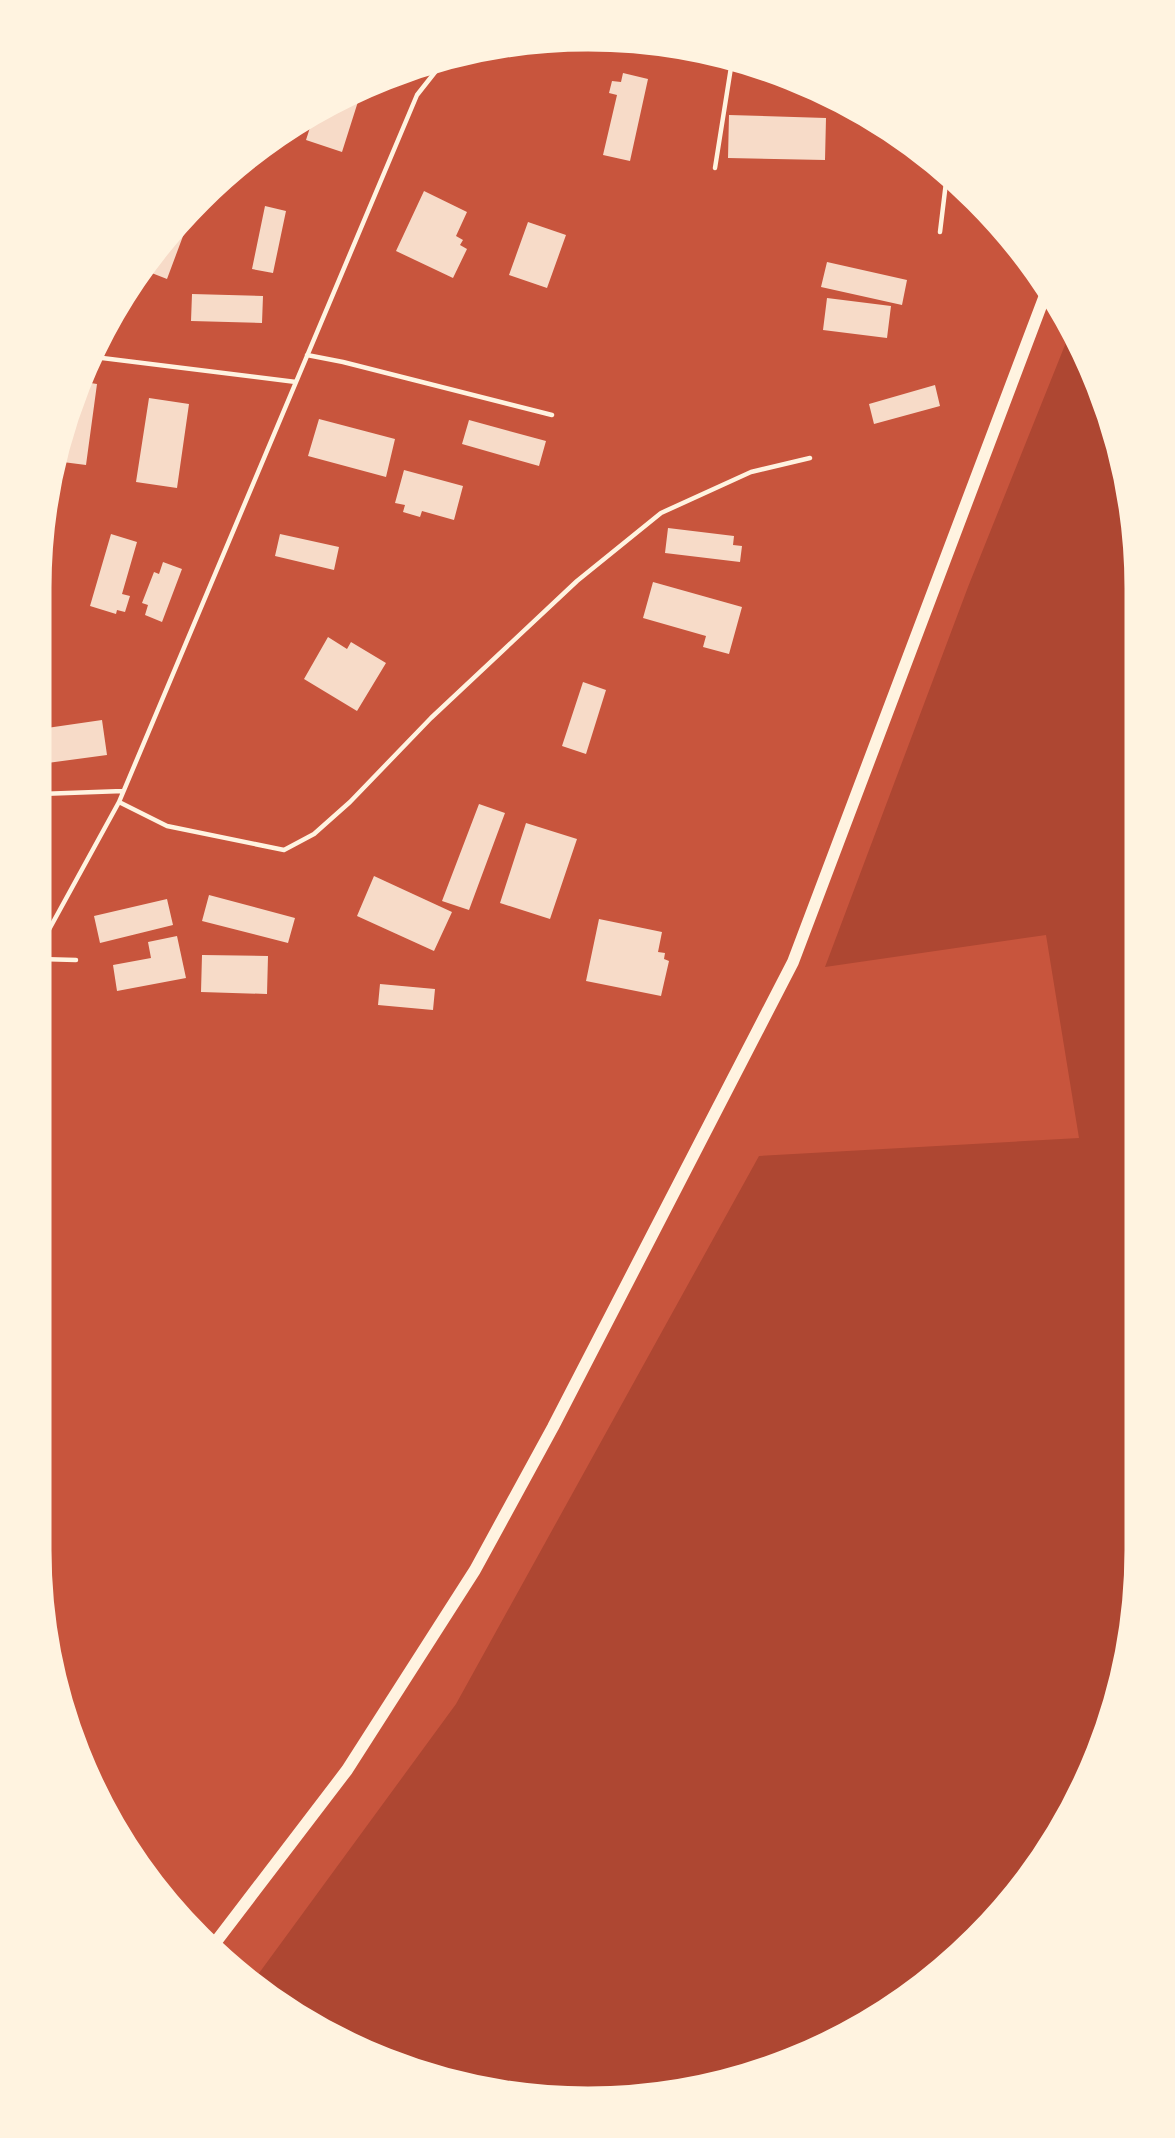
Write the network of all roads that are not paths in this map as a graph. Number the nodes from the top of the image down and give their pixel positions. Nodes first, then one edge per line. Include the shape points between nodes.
1 (731, 69) edge
2 (435, 72) edge
3 (715, 168) dead end
4 (946, 186) edge
5 (940, 232) dead end
6 (1043, 302) edge
7 (307, 355) junction
8 (101, 358) edge
9 (296, 382) junction
10 (552, 415) dead end
11 (810, 458) dead end
12 (123, 791) junction
13 (50, 795) edge
14 (119, 802) junction
15 (50, 927) edge
16 (50, 959) edge
17 (76, 960) dead end
18 (216, 1940) edge

1 - 3 lane
2 - 7 lane via 417,95
4 - 5 lane
6 - 18 main road via 793,962 476,1570 347,1770
7 - 9 lane
7 - 10 lane
8 - 9 lane
9 - 12 lane
11 - 14 lane via 752,472 661,513 577,581 431,718 350,802 314,834 284,850 167,826
12 - 13 lane
12 - 14 lane
14 - 15 lane
16 - 17 lane

